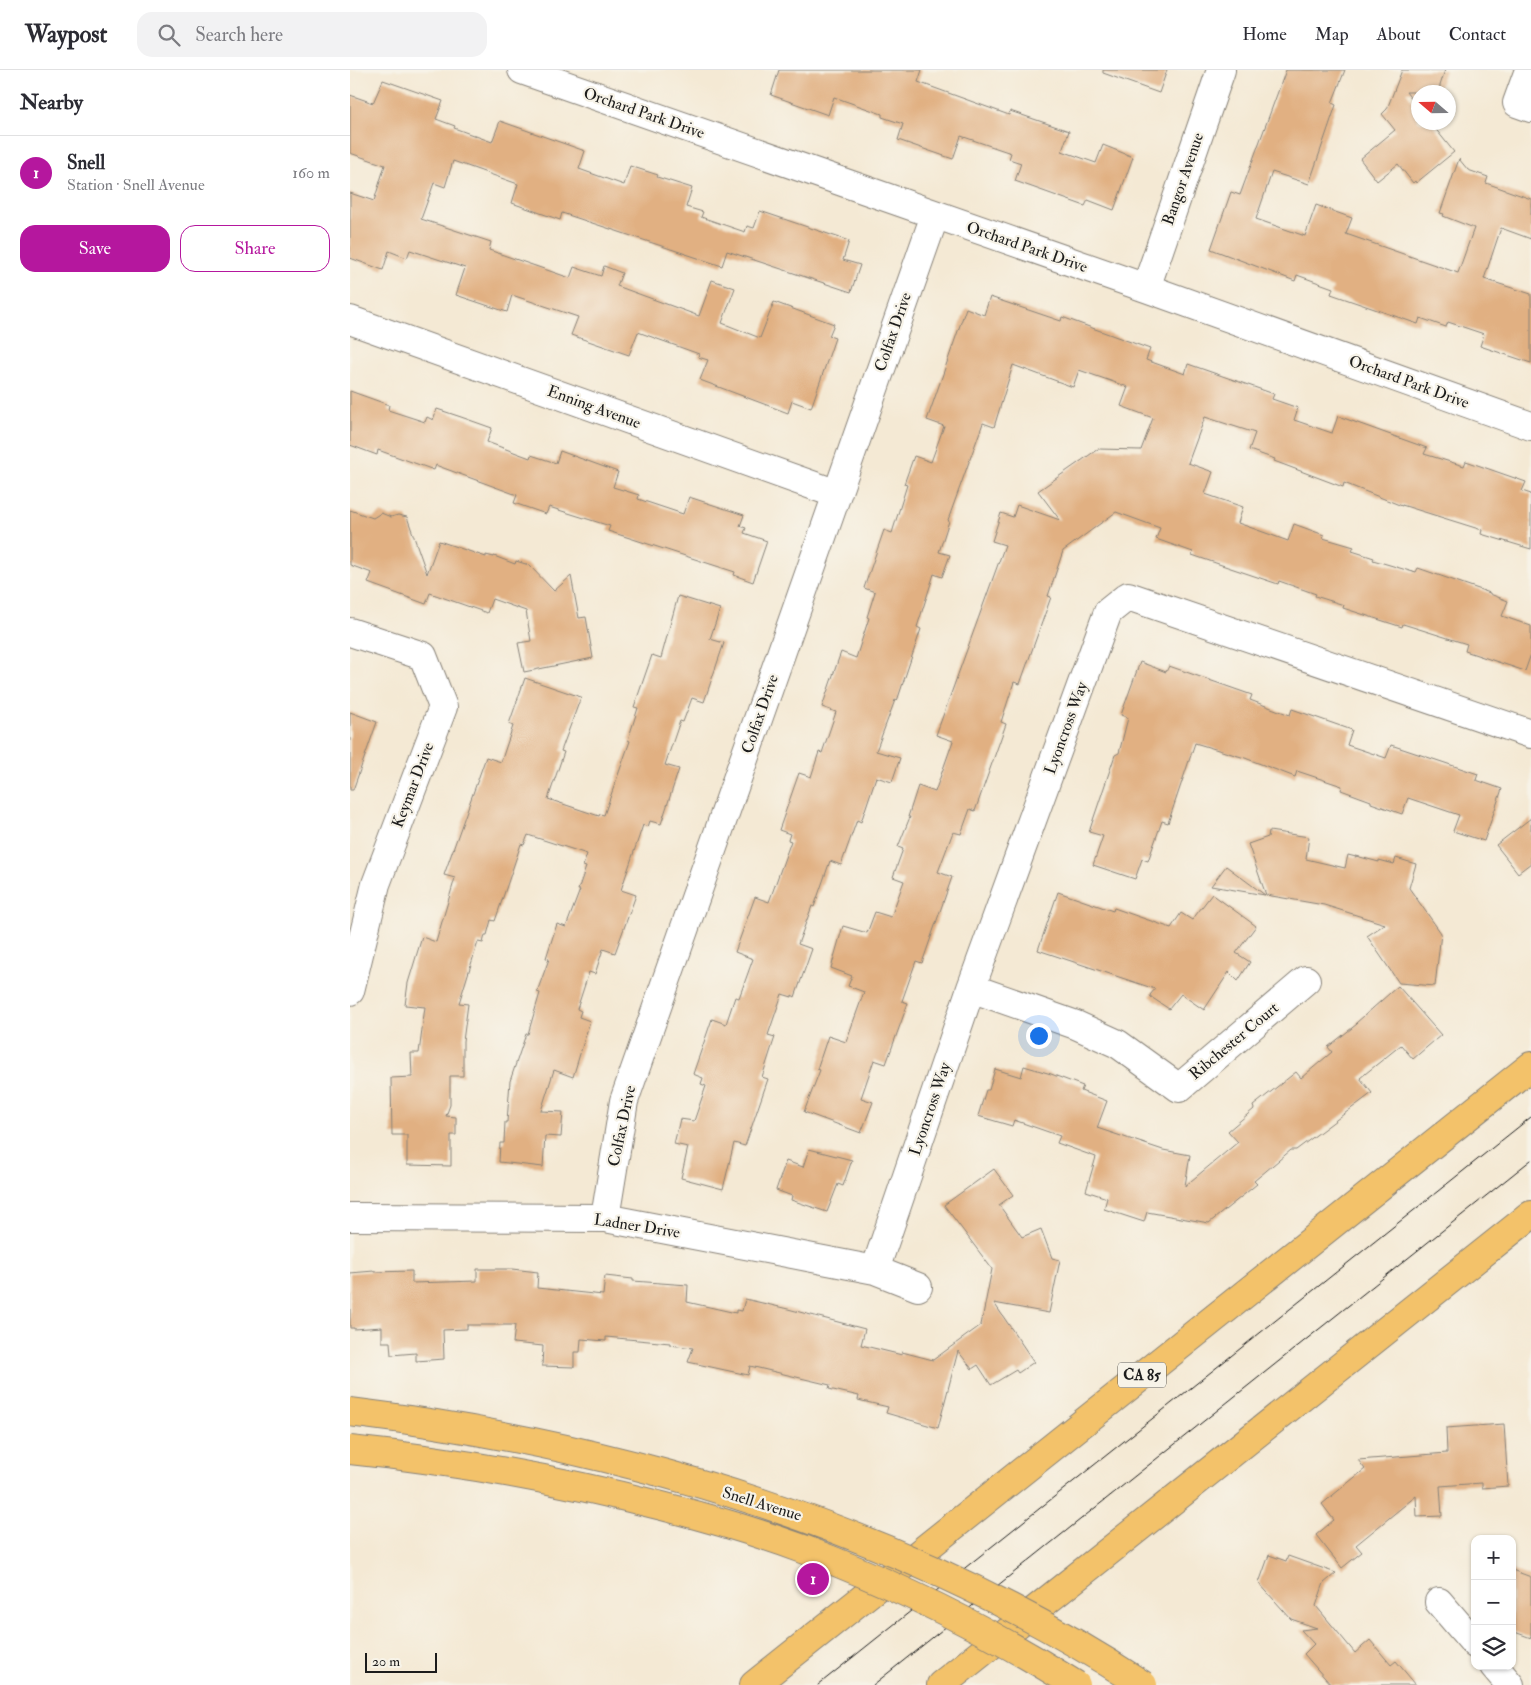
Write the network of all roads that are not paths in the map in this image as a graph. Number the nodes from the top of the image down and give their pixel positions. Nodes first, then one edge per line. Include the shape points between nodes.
1 (522, 70) edge
2 (1221, 70) edge
3 (1529, 70) edge
4 (1531, 108) edge
5 (935, 215) junction
6 (1146, 288) junction
7 (350, 320) edge
8 (1531, 426) edge
9 (837, 494) junction
10 (350, 632) edge
11 (1531, 734) edge
12 (1306, 980) dead end
13 (971, 988) junction
14 (350, 991) edge
15 (1531, 1066) edge
16 (1531, 1215) edge
17 (350, 1217) edge
18 (605, 1218) junction
19 (875, 1270) junction
20 (918, 1287) dead end
21 (350, 1412) edge
22 (350, 1450) edge
23 (1439, 1602) dead end
24 (1471, 1639) edge
25 (1497, 1670) edge
26 (754, 1685) edge
27 (942, 1685) edge
28 (1076, 1685) edge
29 (1143, 1685) edge
30 (1510, 1685) edge

1 - 5 street, Orchard Park Drive
2 - 6 street, Bangor Avenue
3 - 4 street via 1517,103
5 - 6 street, Orchard Park Drive
5 - 9 street, Colfax Drive
6 - 8 street, Orchard Park Drive
7 - 9 street, Enning Avenue
9 - 18 street, Colfax Drive via 624,1101
10 - 14 street, Keymar Drive via 423,656 443,708 376,884
11 - 13 street, Lyoncross Way via 1128,596 1108,612
12 - 13 street, Ribchester Court via 1179,1088 1118,1044 1076,1025
13 - 19 street, Lyoncross Way
15 - 26 main road, CA 85
16 - 27 main road
17 - 18 street, Ladner Drive
18 - 19 street, Ladner Drive
19 - 20 street, Ladner Drive
21 - 29 main road, Snell Avenue, bridge via 428,1421 553,1445 650,1469 813,1520 888,1550 987,1597 1069,1640
22 - 28 main road, Snell Avenue, bridge via 541,1477 718,1520 802,1549 912,1596 971,1624
23 - 24 street
25 - 30 street

